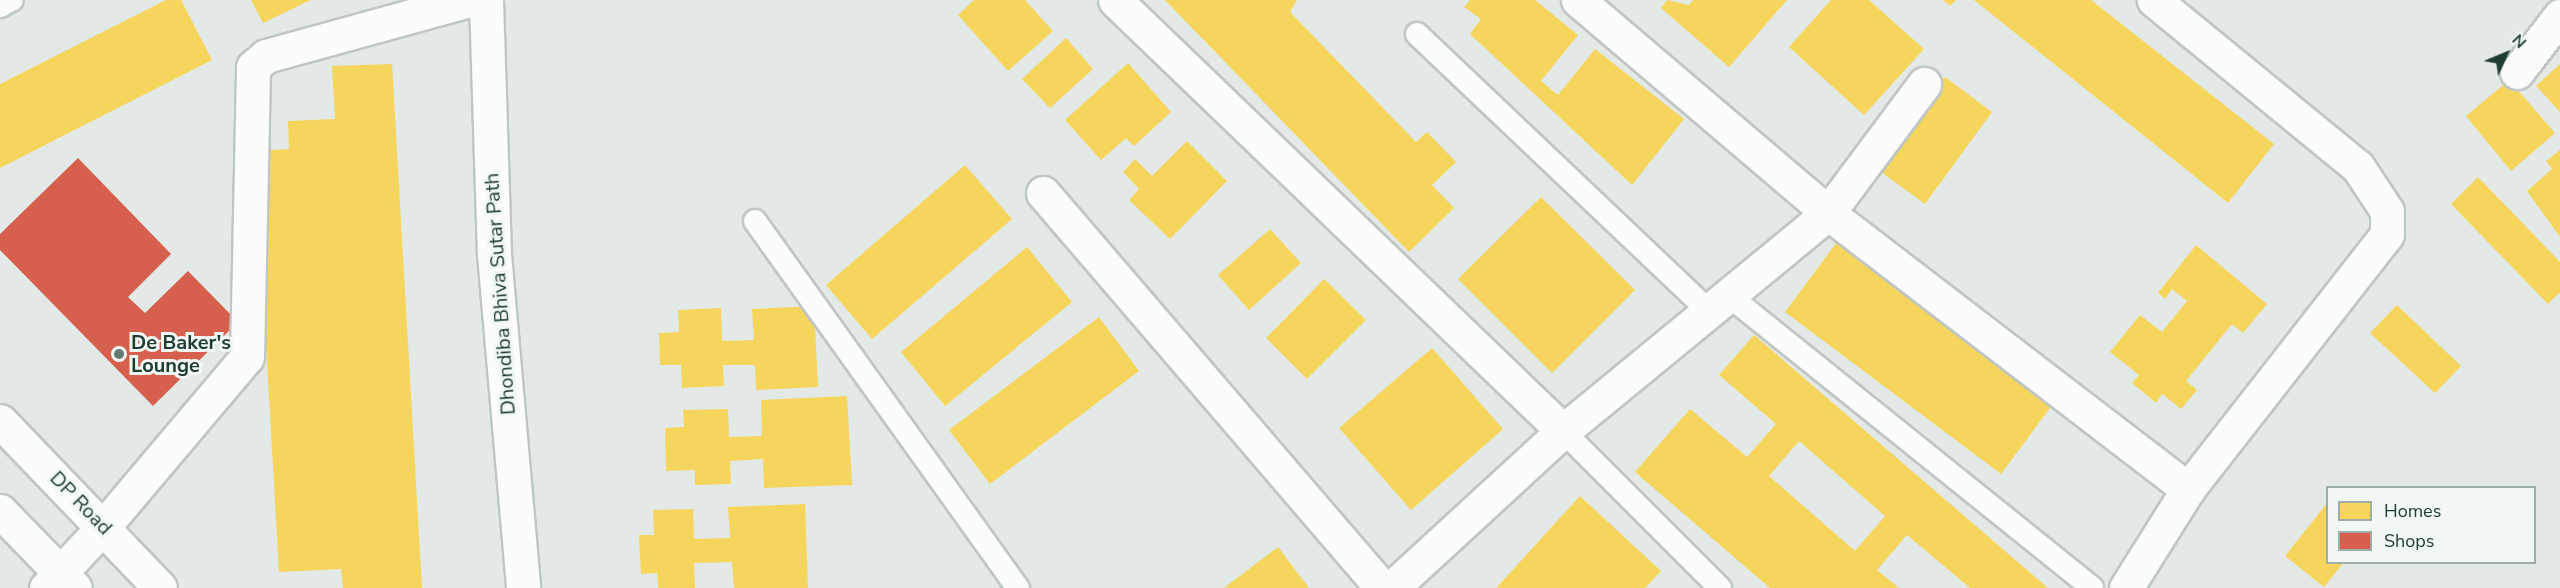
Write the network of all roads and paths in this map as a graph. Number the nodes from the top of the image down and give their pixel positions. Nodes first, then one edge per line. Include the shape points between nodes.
1 (12, 0) edge
2 (469, 0) edge
3 (486, 0) edge
4 (1115, 0) edge
5 (1578, 0) edge
6 (2154, 0) edge
7 (0, 6) edge
8 (2560, 16) edge
9 (1417, 34) dead end
10 (2517, 72) dead end
11 (1924, 84) dead end
12 (1043, 193) dead end
13 (1828, 213) junction
14 (755, 221) dead end
15 (1717, 302) junction
16 (0, 421) edge
17 (1563, 431) junction
18 (2188, 489) junction
19 (0, 511) edge
20 (104, 526) junction
21 (61, 583) edge
22 (160, 588) edge
23 (523, 588) edge
24 (1018, 588) edge
25 (1382, 588) edge
26 (1392, 588) edge
27 (1720, 588) edge
28 (2092, 588) edge
29 (2126, 588) edge

1 - 7 lane
2 - 20 street via 266,56 253,67 247,357
3 - 23 street, Dhondiba Bhiva Sutar Path via 494,254
4 - 17 street
5 - 13 street
6 - 18 street via 2358,166 2387,211 2387,234 2377,252
8 - 10 street
9 - 15 lane
11 - 13 street
12 - 25 street
13 - 15 street
13 - 18 street
14 - 24 lane
15 - 17 street
15 - 28 lane
16 - 20 street, DP Road
17 - 26 street
17 - 27 lane
18 - 29 street
19 - 21 street
20 - 21 street
20 - 22 street, DP Road

